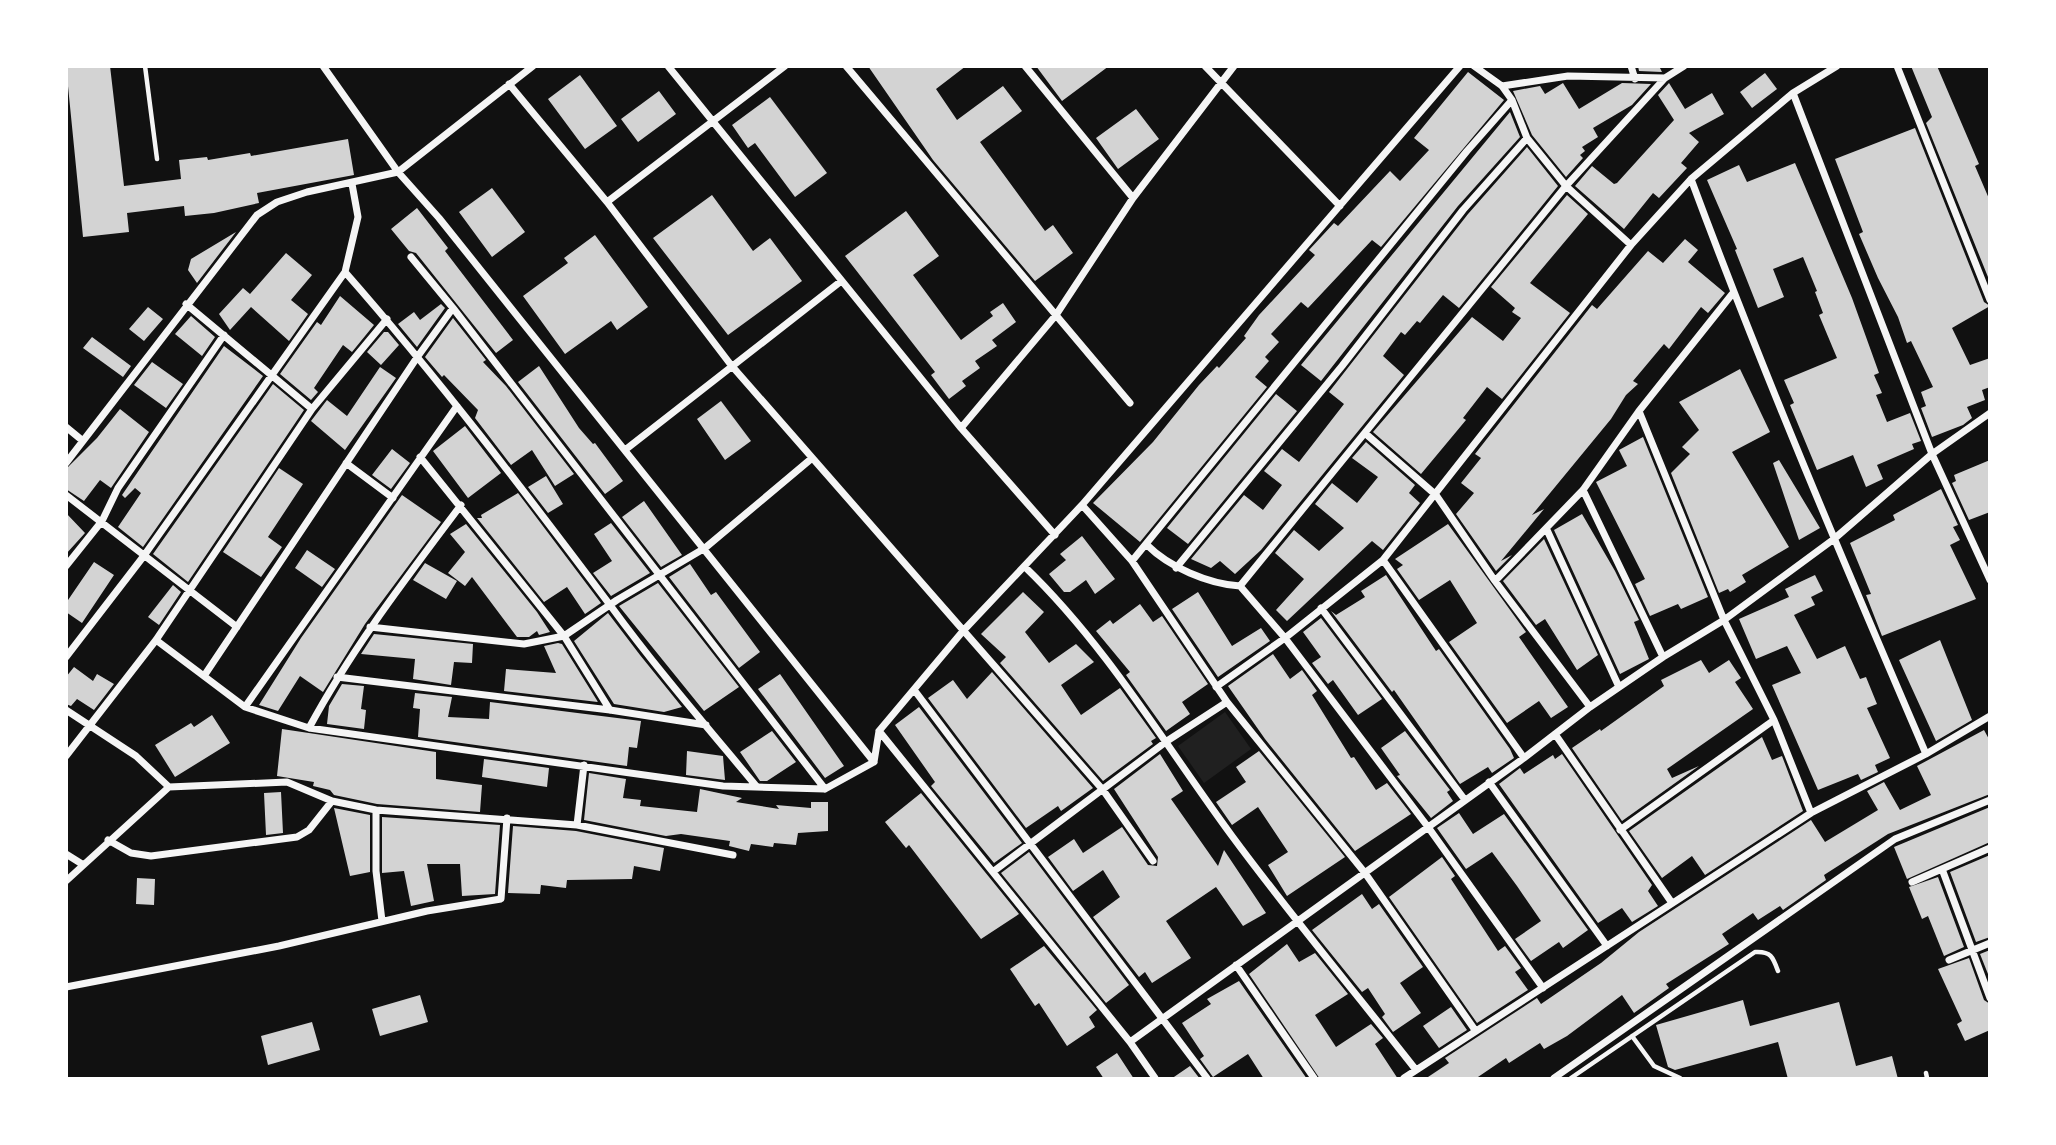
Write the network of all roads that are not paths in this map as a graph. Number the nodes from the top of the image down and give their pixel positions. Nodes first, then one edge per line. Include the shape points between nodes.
1 (145, 66) edge
2 (323, 66) edge
3 (533, 66) edge
4 (668, 66) edge
5 (785, 66) edge
6 (846, 66) edge
7 (1025, 66) edge
8 (1205, 66) edge
9 (1234, 66) edge
10 (1460, 66) edge
11 (1474, 66) edge
12 (1631, 66) edge
13 (1684, 66) edge
14 (1837, 66) edge
15 (1897, 66) edge
16 (1665, 78) junction
17 (1635, 79) junction
18 (509, 84) junction
19 (1219, 85) junction
20 (1502, 86) junction
21 (1793, 93) junction
22 (1512, 100) junction
23 (714, 120) junction
24 (1527, 138) junction
25 (157, 159) dead end
26 (398, 172) junction
27 (1690, 179) junction
28 (352, 184) junction
29 (1566, 186) junction
30 (1133, 198) junction
31 (607, 202) junction
32 (1340, 206) junction
33 (1631, 245) junction
34 (411, 257) dead end
35 (345, 272) junction
36 (840, 282) junction
37 (1733, 293) junction
38 (1990, 300) edge
39 (186, 304) junction
40 (453, 308) junction
41 (1056, 315) junction
42 (387, 319) junction
43 (225, 335) junction
44 (418, 356) junction
45 (731, 365) junction
46 (272, 377) junction
47 (1130, 403) dead end
48 (457, 406) junction
49 (312, 409) junction
50 (1639, 411) junction
51 (1990, 413) edge
52 (66, 427) edge
53 (961, 428) junction
54 (1366, 434) junction
55 (83, 441) junction
56 (625, 450) junction
57 (1932, 454) junction
58 (420, 457) junction
59 (811, 459) junction
60 (66, 463) edge
61 (346, 463) junction
62 (1583, 491) junction
63 (66, 495) edge
64 (1436, 495) junction
65 (393, 498) junction
66 (461, 505) junction
67 (1082, 505) junction
68 (102, 521) junction
69 (1547, 530) junction
70 (1055, 535) junction
71 (1833, 539) junction
72 (1147, 545) junction
73 (705, 548) junction
74 (144, 557) junction
75 (1384, 560) junction
76 (1132, 561) junction
77 (66, 566) edge
78 (1025, 567) junction
79 (1176, 568) junction
80 (658, 575) junction
81 (1990, 580) edge
82 (1495, 581) junction
83 (1241, 586) junction
84 (189, 593) junction
85 (610, 606) junction
86 (1321, 608) junction
87 (1724, 620) junction
88 (237, 627) junction
89 (370, 627) junction
90 (963, 631) junction
91 (564, 636) junction
92 (1285, 638) junction
93 (156, 640) junction
94 (66, 657) edge
95 (1663, 657) junction
96 (204, 676) junction
97 (337, 677) junction
98 (1216, 687) junction
99 (1619, 687) junction
100 (915, 691) junction
101 (1227, 702) junction
102 (245, 707) junction
103 (1590, 707) junction
104 (66, 710) edge
105 (610, 710) junction
106 (1990, 716) edge
107 (1773, 720) junction
108 (706, 725) junction
109 (92, 726) junction
110 (309, 728) junction
111 (880, 731) junction
112 (1555, 734) junction
113 (1167, 741) junction
114 (1926, 754) junction
115 (66, 756) edge
116 (1524, 758) junction
117 (874, 762) junction
118 (584, 765) junction
119 (1489, 782) junction
120 (757, 787) junction
121 (169, 788) junction
122 (825, 789) junction
123 (1103, 790) junction
124 (1465, 800) junction
125 (1990, 800) edge
126 (332, 801) junction
127 (376, 810) junction
128 (1811, 813) junction
129 (507, 818) junction
130 (577, 825) junction
131 (1428, 827) junction
132 (1620, 830) junction
133 (108, 840) junction
134 (1031, 844) junction
135 (1990, 848) edge
136 (66, 854) edge
137 (733, 855) dead end
138 (1153, 861) dead end
139 (82, 864) junction
140 (1942, 869) junction
141 (994, 872) junction
142 (1364, 873) junction
143 (66, 881) edge
144 (1912, 882) dead end
145 (1672, 903) junction
146 (1299, 920) junction
147 (382, 921) junction
148 (1990, 943) edge
149 (1607, 946) junction
150 (1972, 950) junction
151 (1950, 960) dead end
152 (1236, 965) junction
153 (1778, 971) dead end
154 (66, 987) edge
155 (1543, 988) junction
156 (1990, 998) edge
157 (1162, 1019) junction
158 (1475, 1031) junction
159 (1632, 1036) junction
160 (1130, 1042) junction
161 (1416, 1070) junction
162 (1155, 1079) edge
163 (1207, 1079) edge
164 (1314, 1079) edge
165 (1404, 1079) edge
166 (1554, 1079) edge
167 (1571, 1079) edge
168 (1680, 1079) edge

1 - 25 lane
2 - 26 street
3 - 18 street
4 - 23 street
5 - 23 street
6 - 41 street
7 - 30 street
8 - 19 street
9 - 19 street
10 - 32 street
11 - 20 street
12 - 17 street
13 - 16 street
14 - 21 street
15 - 38 street
16 - 17 street
16 - 29 street
17 - 20 street via 1568,76
18 - 26 street
18 - 31 street
19 - 30 street
19 - 32 street
20 - 22 street
21 - 27 street
21 - 57 street
22 - 24 street
22 - 72 street
23 - 31 street
23 - 36 street
24 - 29 street
24 - 79 street via 1463,210
26 - 28 street
26 - 56 street
27 - 33 street
27 - 37 street
28 - 35 street via 358,216
28 - 39 street via 277,202 257,215
29 - 33 street
29 - 54 street
30 - 41 street
31 - 45 street
32 - 67 street
33 - 64 street
34 - 40 street
35 - 42 street
35 - 46 street
36 - 45 street
36 - 53 street
37 - 50 street
37 - 71 street
39 - 43 street
39 - 55 street
40 - 44 street
40 - 80 street
41 - 47 street
41 - 53 street
42 - 44 street
42 - 49 street
43 - 46 street
43 - 68 street via 118,488
44 - 48 street
44 - 61 street
45 - 56 street
45 - 59 street
46 - 49 street
46 - 74 street
48 - 58 street
48 - 85 street
49 - 84 street
50 - 62 street
50 - 87 street
51 - 57 street
52 - 55 street
53 - 70 street
54 - 64 street
54 - 83 street
55 - 60 street
56 - 73 street
57 - 71 street
57 - 81 street
58 - 65 street
58 - 66 street
59 - 73 street
59 - 90 street
61 - 65 street
61 - 88 street
62 - 69 street
62 - 95 street
63 - 68 street
64 - 75 street
64 - 82 street
65 - 102 street
66 - 89 street
66 - 91 street
67 - 70 street
67 - 76 street
68 - 74 street
68 - 77 street
69 - 82 street
69 - 99 street
70 - 78 street
71 - 87 street
71 - 114 street
72 - 76 street
72 - 79 street
73 - 80 street
73 - 117 street
74 - 84 street
74 - 94 street
75 - 86 street
75 - 116 street
76 - 98 street
78 - 90 street
78 - 113 street via 1063,604
79 - 83 street
80 - 85 street
80 - 122 street
82 - 103 street
83 - 92 street
84 - 88 street
84 - 93 street
85 - 91 street
85 - 108 street
86 - 92 street
86 - 124 street
87 - 95 street
87 - 107 street
88 - 96 street
89 - 91 street via 524,644
89 - 97 street
90 - 100 street
90 - 123 street
91 - 105 street
92 - 98 street
92 - 131 street
93 - 96 street
93 - 109 street
95 - 99 street
96 - 102 street
97 - 105 street
97 - 110 street
98 - 101 street
99 - 103 street
100 - 111 street
100 - 134 street
101 - 113 street
101 - 142 street
102 - 110 street
103 - 112 street
104 - 109 street
105 - 108 street
106 - 114 street
107 - 128 street
107 - 132 street
108 - 120 street
109 - 115 street
109 - 121 street
110 - 118 street
111 - 117 street
111 - 141 street
112 - 116 street
112 - 132 street
113 - 123 street
113 - 146 street via 1232,836
114 - 128 street
116 - 119 street
117 - 122 street
118 - 120 street
118 - 130 street
119 - 124 street
119 - 149 street
120 - 122 street
121 - 126 street via 288,782
121 - 133 street
123 - 134 street
123 - 138 street
124 - 131 street
125 - 166 street via 1895,839
126 - 127 street
126 - 133 street via 298,837 150,856 131,853
127 - 129 street
127 - 147 street
128 - 145 street
129 - 130 street
129 - 147 street via 501,898
130 - 137 street
131 - 142 street
131 - 155 street
132 - 145 street
133 - 139 street
134 - 141 street
134 - 157 street
135 - 140 street
136 - 139 street
139 - 143 street
140 - 144 street
140 - 150 street
141 - 160 street
142 - 146 street
142 - 158 street
145 - 149 street
146 - 152 street
146 - 161 street
147 - 154 street
148 - 150 street
149 - 155 street
150 - 151 street
150 - 156 street
152 - 157 street
152 - 164 street
153 - 159 lane via 1772,955 1755,952
155 - 158 street
157 - 160 street
157 - 163 street
158 - 161 street
159 - 167 lane
159 - 168 lane via 1654,1066
160 - 162 street
161 - 165 street

